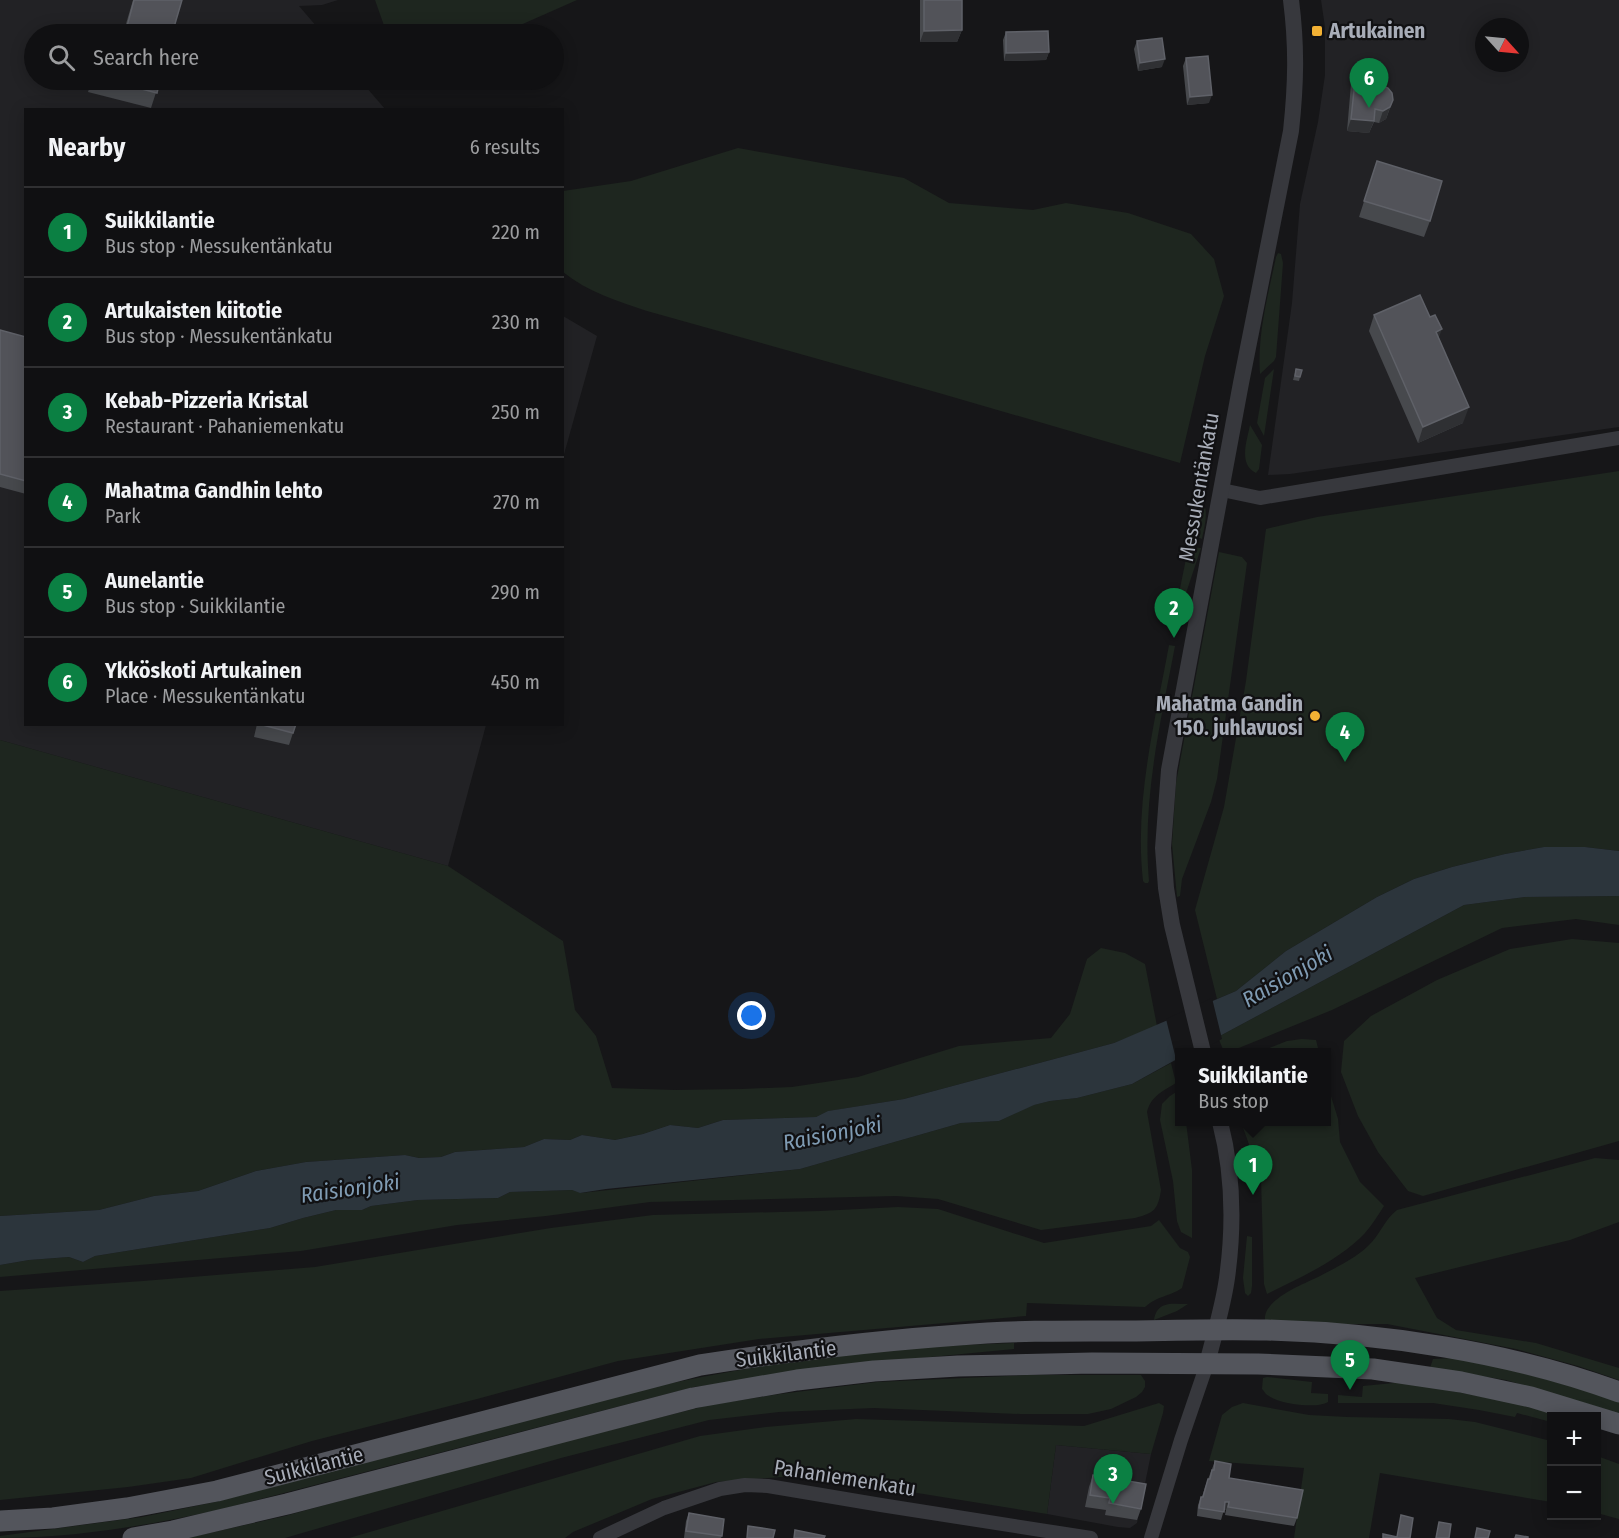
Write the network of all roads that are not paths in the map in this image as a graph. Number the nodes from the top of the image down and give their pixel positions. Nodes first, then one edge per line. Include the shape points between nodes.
1 (1290, 0) edge
2 (1619, 438) edge
3 (1222, 490) junction
4 (1202, 1048) edge
5 (1221, 1126) edge
6 (1215, 1330) junction
7 (1207, 1364) junction
8 (1619, 1392) edge
9 (1619, 1424) edge
10 (0, 1521) edge
11 (133, 1538) edge
12 (600, 1538) edge
13 (1091, 1538) edge
14 (1151, 1538) edge

1 - 3 street, Messukentänkatu via 1296,53 1291,131
2 - 3 street via 1260,498
3 - 4 street, Messukentänkatu via 1169,770 1163,848 1166,888
5 - 6 street via 1231,1202 1227,1278
6 - 7 street
6 - 8 main road, Suikkilantie via 1318,1333 1411,1342 1537,1367
6 - 10 main road, Suikkilantie via 960,1334 700,1365 217,1491 127,1508
7 - 9 main road, Suikkilantie via 1406,1373 1531,1397
7 - 11 main road, Suikkilantie via 946,1367 874,1371 746,1388 693,1398 221,1520
7 - 14 street
12 - 13 street, Pahaniemenkatu via 664,1508 745,1485

